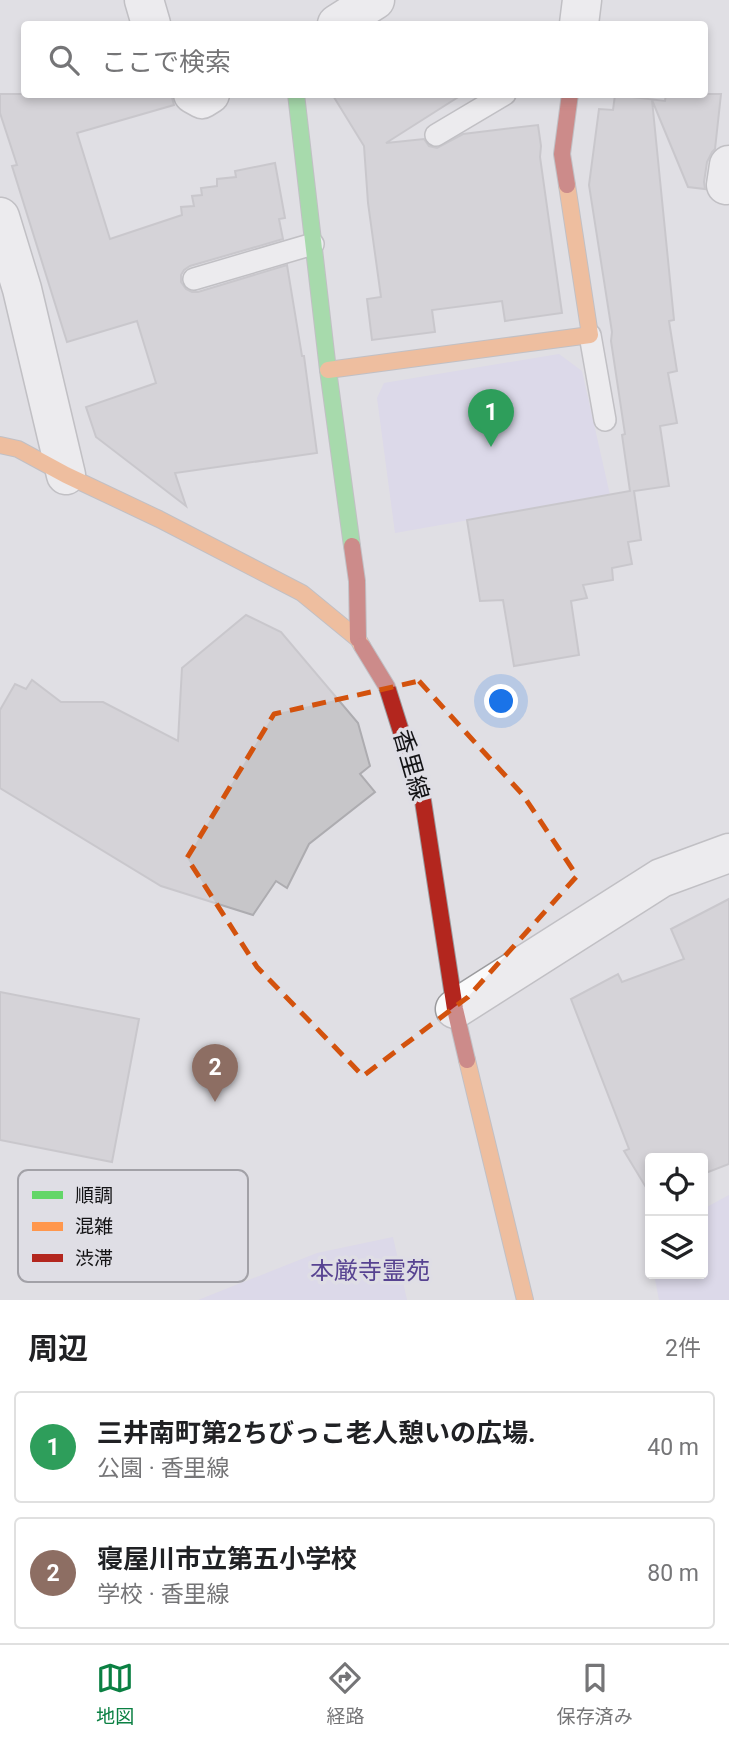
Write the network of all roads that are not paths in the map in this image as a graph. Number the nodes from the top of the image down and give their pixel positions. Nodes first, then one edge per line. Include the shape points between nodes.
1 (144, 0) edge
2 (375, 0) edge
3 (582, 0) edge
4 (149, 21) edge
5 (342, 21) edge
6 (579, 21) edge
7 (296, 98) edge
8 (498, 98) edge
9 (569, 98) edge
10 (436, 135) dead end
11 (0, 217) edge
12 (313, 244) junction
13 (194, 279) dead end
14 (590, 335) junction
15 (328, 370) junction
16 (605, 420) dead end
17 (0, 435) edge
18 (0, 445) edge
19 (18, 449) junction
20 (66, 475) junction
21 (358, 639) junction
22 (729, 852) edge
23 (454, 1009) junction
24 (525, 1300) edge

1 - 4 street
2 - 5 street
3 - 6 street
7 - 12 street
8 - 10 lane
9 - 14 street via 562,154
11 - 20 street
12 - 13 lane
12 - 15 street
14 - 15 street
14 - 16 lane
15 - 21 street via 357,581
17 - 19 street
18 - 19 street, 香里線
19 - 20 street, 香里線
20 - 21 street, 香里線 via 302,593
21 - 23 street, 香里線 via 387,687 423,801
22 - 23 street via 662,878
23 - 24 street, 香里線

